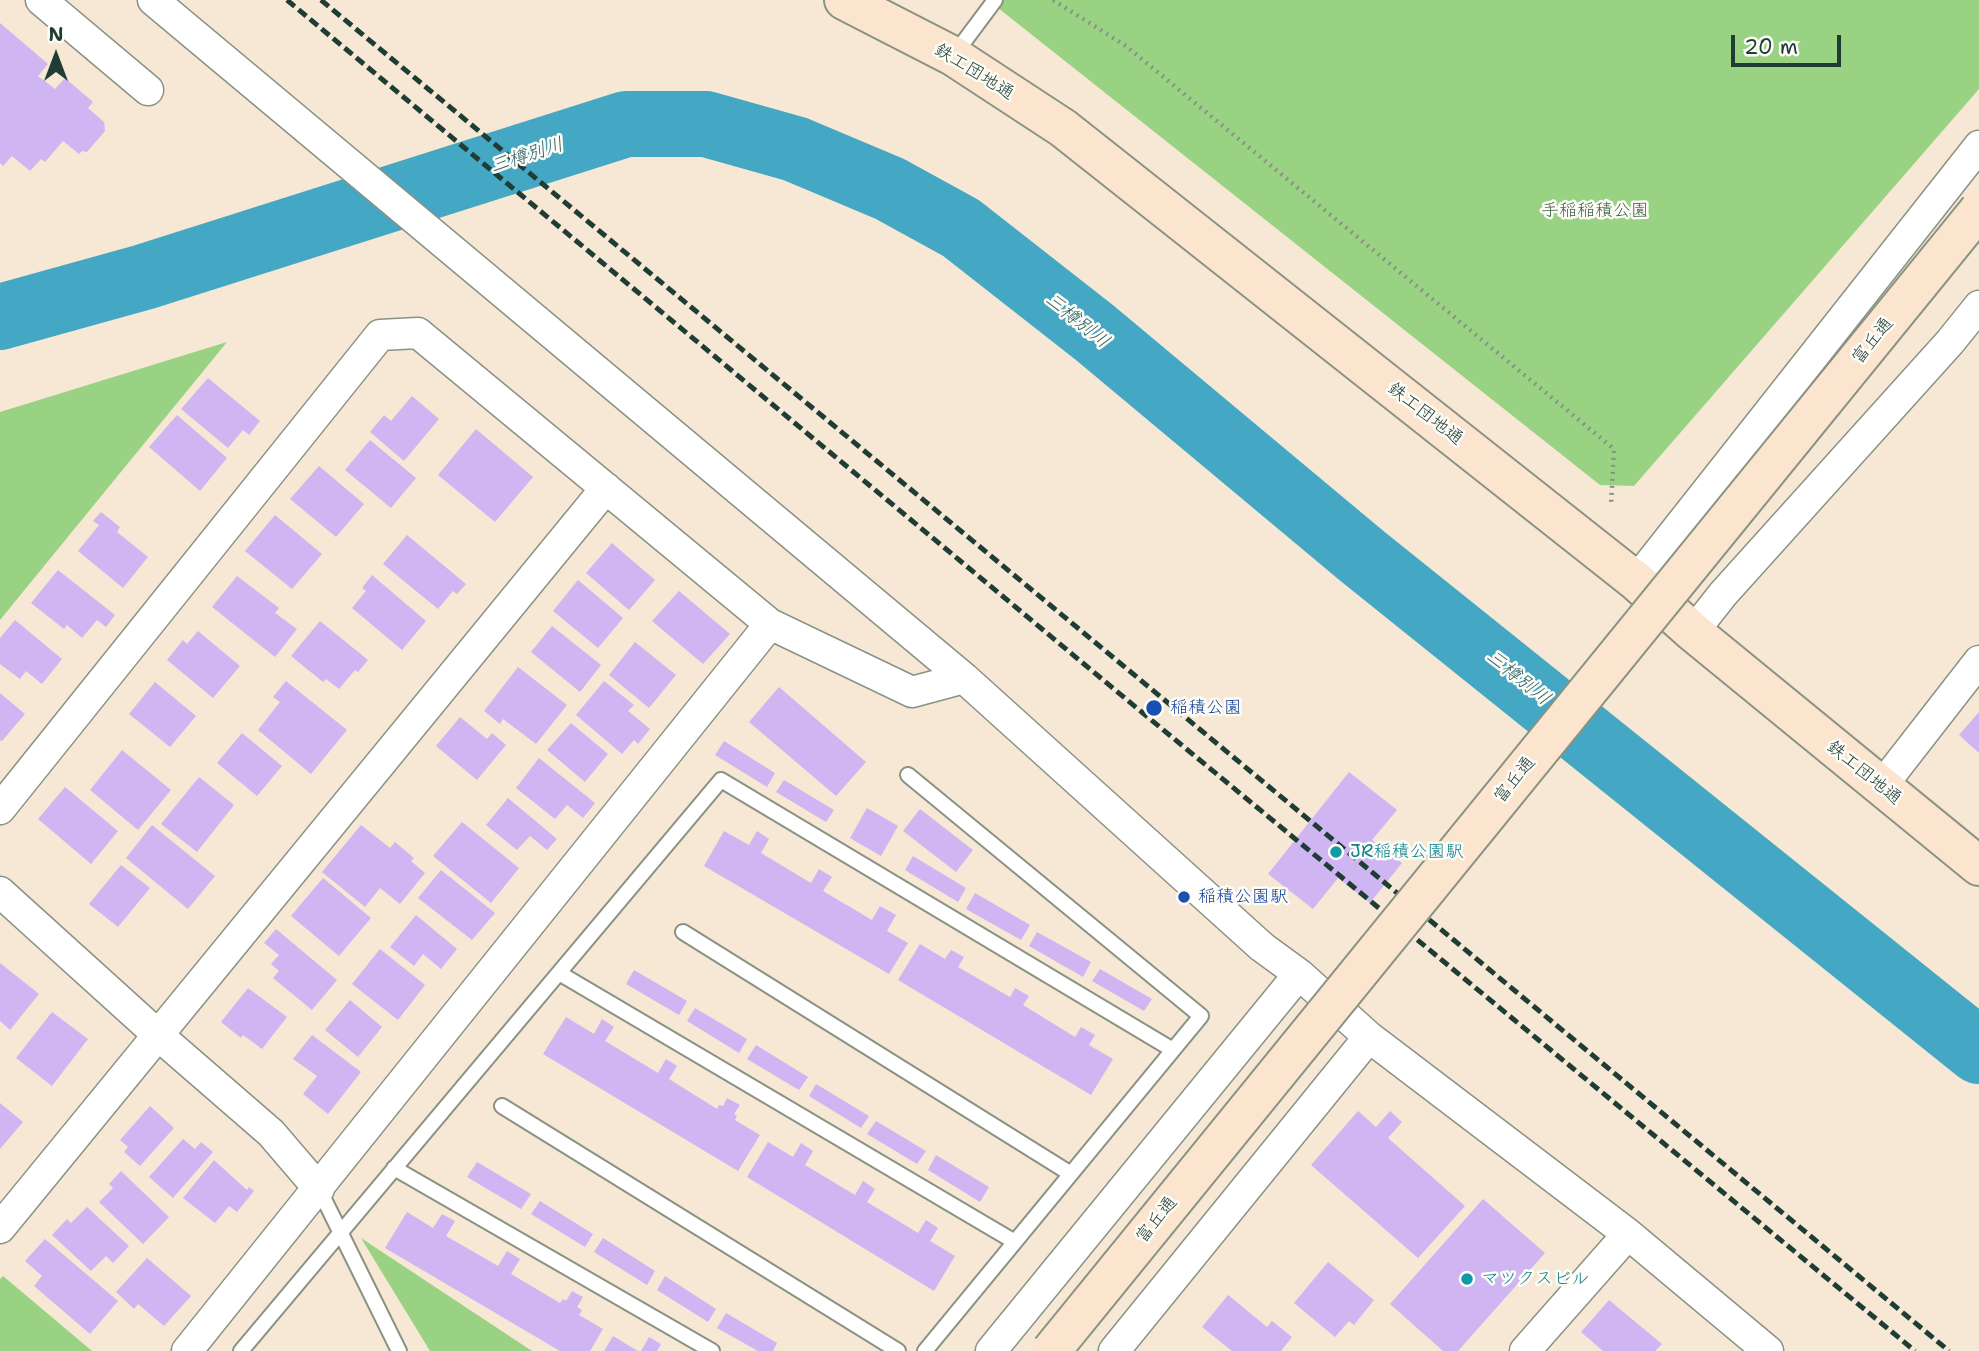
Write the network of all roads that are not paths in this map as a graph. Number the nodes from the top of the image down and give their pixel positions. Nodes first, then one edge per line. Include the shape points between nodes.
1 (41, 0) edge
2 (153, 0) edge
3 (844, 0) edge
4 (995, 0) edge
5 (953, 56) junction
6 (148, 90) dead end
7 (1979, 146) edge
8 (1979, 210) edge
9 (1979, 306) edge
10 (606, 488) junction
11 (1636, 581) junction
12 (770, 624) junction
13 (1693, 632) junction
14 (1979, 661) edge
15 (964, 678) junction
16 (908, 775) dead end
17 (1881, 787) junction
18 (0, 809) edge
19 (1979, 866) edge
20 (0, 892) edge
21 (683, 932) dead end
22 (559, 973) junction
23 (1299, 974) junction
24 (158, 1035) junction
25 (1369, 1037) junction
26 (1173, 1050) junction
27 (502, 1106) dead end
28 (394, 1168) junction
29 (1071, 1174) junction
30 (319, 1188) junction
31 (0, 1228) edge
32 (341, 1232) junction
33 (1628, 1234) junction
34 (1015, 1242) junction
35 (187, 1351) edge
36 (241, 1351) edge
37 (399, 1351) edge
38 (712, 1351) edge
39 (898, 1351) edge
40 (925, 1351) edge
41 (991, 1351) edge
42 (1051, 1351) edge
43 (1114, 1351) edge
44 (1525, 1351) edge
45 (1768, 1351) edge

1 - 6 street
2 - 15 street
3 - 5 street, 鉄工団地通
4 - 5 lane
5 - 11 street, 鉄工団地通 via 1063,128
7 - 11 street
8 - 42 street, 富丘通, bridge
9 - 13 street
10 - 12 street
10 - 18 street via 418,333 380,335
10 - 24 street
11 - 13 street, 鉄工団地通
12 - 15 street via 912,692
12 - 30 street
13 - 17 street, 鉄工団地通
14 - 17 street
15 - 23 street via 1262,947
16 - 26 lane via 1201,1016
17 - 19 street, 鉄工団地通
20 - 24 street
21 - 29 lane
22 - 26 lane via 721,780
22 - 28 lane
22 - 34 lane
23 - 25 street
23 - 41 street
24 - 30 street via 271,1133
24 - 31 street
25 - 33 street
25 - 43 street
26 - 29 lane
27 - 39 lane
28 - 32 lane
28 - 38 lane
29 - 34 lane
30 - 32 lane
30 - 35 street
32 - 36 lane
32 - 37 lane
33 - 44 street
33 - 45 street
34 - 40 lane

